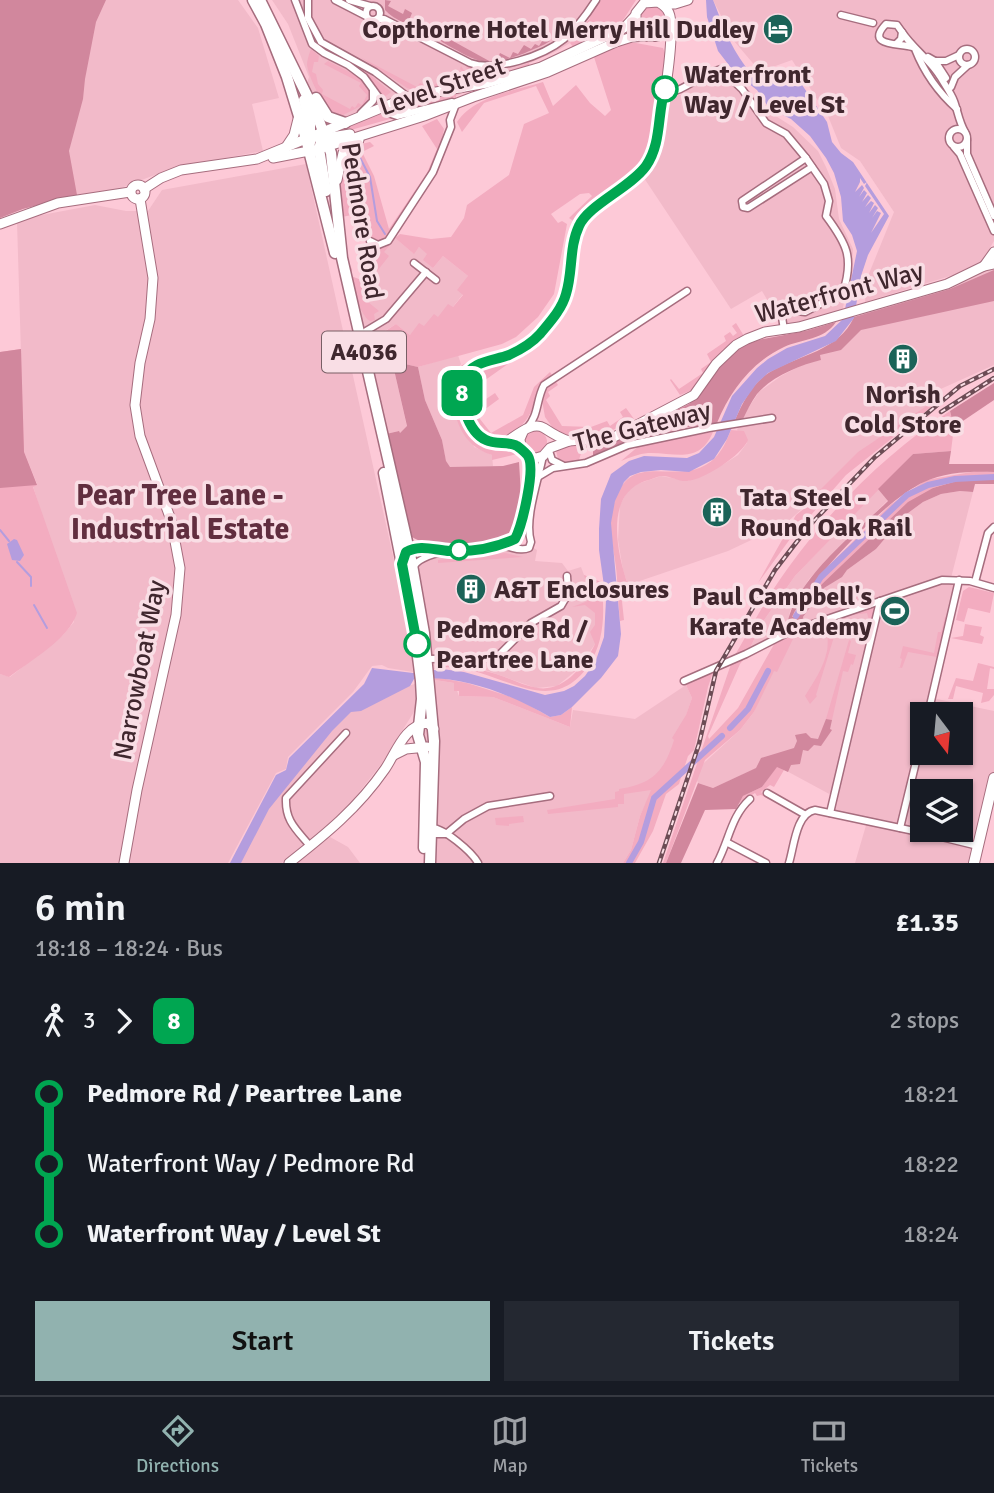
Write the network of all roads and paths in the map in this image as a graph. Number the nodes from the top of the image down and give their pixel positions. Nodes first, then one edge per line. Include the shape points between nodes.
1 (253, 0) edge
2 (260, 0) edge
3 (295, 0) edge
4 (308, 0) edge
5 (335, 0) edge
6 (349, 0) edge
7 (596, 0) edge
8 (688, 0) edge
9 (659, 2) edge
10 (370, 6) junction
11 (638, 9) edge
12 (841, 15) dead end
13 (366, 16) junction
14 (380, 17) junction
15 (670, 23) junction
16 (873, 23) junction
17 (886, 24) junction
18 (902, 32) junction
19 (880, 36) junction
20 (649, 37) junction
21 (896, 44) junction
22 (915, 48) junction
23 (287, 52) junction
24 (924, 54) junction
25 (959, 55) junction
26 (670, 57) junction
27 (935, 61) junction
28 (968, 65) junction
29 (371, 86) junction
30 (951, 87) junction
31 (663, 94) junction
32 (408, 97) junction
33 (953, 97) junction
34 (457, 103) junction
35 (387, 109) junction
36 (957, 109) junction
37 (296, 110) junction
38 (437, 111) junction
39 (403, 120) junction
40 (450, 120) junction
41 (348, 121) junction
42 (959, 121) junction
43 (952, 131) junction
44 (965, 132) junction
45 (317, 140) junction
46 (967, 140) junction
47 (954, 147) junction
48 (282, 150) junction
49 (806, 158) junction
50 (257, 159) junction
51 (812, 167) junction
52 (144, 189) junction
53 (130, 192) junction
54 (335, 193) junction
55 (140, 199) junction
56 (994, 216) edge
57 (0, 224) edge
58 (994, 231) edge
59 (370, 240) dead end
60 (994, 252) edge
61 (414, 263) dead end
62 (989, 265) edge
63 (426, 272) junction
64 (436, 280) dead end
65 (687, 291) dead end
66 (352, 300) junction
67 (375, 326) junction
68 (784, 330) junction
69 (361, 338) junction
70 (538, 404) junction
71 (772, 418) dead end
72 (525, 430) junction
73 (548, 432) junction
74 (569, 441) junction
75 (504, 443) junction
76 (520, 446) junction
77 (547, 452) junction
78 (528, 456) junction
79 (562, 465) junction
80 (538, 477) junction
81 (994, 527) edge
82 (528, 536) junction
83 (516, 538) junction
84 (499, 546) junction
85 (517, 548) junction
86 (451, 551) junction
87 (408, 554) junction
88 (424, 557) junction
89 (567, 576) dead end
90 (959, 580) junction
91 (975, 582) junction
92 (994, 588) edge
93 (880, 601) junction
94 (425, 664) junction
95 (425, 681) junction
96 (684, 681) dead end
97 (931, 702) edge
98 (418, 725) junction
99 (346, 733) dead end
100 (434, 735) junction
101 (421, 749) junction
102 (393, 756) junction
103 (915, 765) edge
104 (994, 778) edge
105 (766, 793) dead end
106 (992, 793) edge
107 (550, 796) dead end
108 (750, 799) dead end
109 (830, 813) junction
110 (804, 814) junction
111 (900, 828) junction
112 (429, 832) junction
113 (446, 834) junction
114 (728, 843) junction
115 (310, 846) junction
116 (978, 846) junction
117 (124, 863) edge
118 (289, 863) edge
119 (423, 863) edge
120 (430, 863) edge
121 (478, 863) edge
122 (717, 863) edge
123 (766, 863) edge
124 (789, 863) edge
125 (974, 863) edge

1 - 37 highway, Pedmore Road / A4036 via 280,56
2 - 23 highway
3 - 29 street via 312,44 355,70
4 - 32 street via 308,18 321,42
5 - 13 street
6 - 10 street
7 - 14 street via 559,43 498,67 470,63
8 - 9 street
8 - 15 street
9 - 11 street
9 - 15 street via 667,9
10 - 13 street
10 - 14 street via 376,6
11 - 20 street via 639,30
11 - 32 street, Level Street via 624,28 541,66 487,83
12 - 16 street
13 - 14 street via 372,20
15 - 20 street via 663,34
15 - 26 street
16 - 17 street
16 - 19 street
17 - 18 street via 897,24
17 - 19 street
18 - 21 street
18 - 22 street
19 - 21 street via 884,43
20 - 26 street via 664,46
20 - 34 street, Level Street via 616,42 548,72
21 - 22 street
22 - 24 street
22 - 36 street via 943,97
23 - 41 highway via 298,62 328,117
23 - 45 highway
24 - 27 street
24 - 33 street
25 - 27 street
25 - 28 street via 962,64
25 - 28 street via 972,51 975,60
26 - 31 street
27 - 30 street
28 - 30 street
29 - 35 street
29 - 41 street via 373,101
30 - 33 street
31 - 49 street via 679,92 706,73 721,69 742,89 765,123 786,134
31 - 75 street via 654,150 647,164 580,223 566,294 557,312 530,343 474,367 465,376 462,394 471,426 486,440
32 - 35 street, Level Street
32 - 39 street
33 - 36 street
34 - 38 street, Level Street
34 - 39 street
34 - 40 street
35 - 39 street
35 - 41 street, Level Street
36 - 42 street
37 - 45 highway, Pedmore Road / A4036
37 - 48 street via 294,135
38 - 39 street, Level Street
38 - 40 street
39 - 45 street, Level Street
39 - 54 street via 346,150 339,163
40 - 59 street via 433,172 393,236 383,244
41 - 45 street, Level Street
42 - 43 street
42 - 44 street
43 - 44 street
43 - 47 street via 949,139
44 - 46 street
45 - 48 street
45 - 50 street
45 - 54 highway, Pedmore Road / A4036
45 - 87 highway, Pedmore Road / A4036 via 334,249
46 - 47 street via 962,147
46 - 56 street via 967,154
47 - 58 street
48 - 50 street
49 - 51 street
49 - 51 street via 742,201 743,207
50 - 52 street via 181,170
51 - 68 street via 827,192 826,215 850,260 843,292 805,312 788,310 782,317
52 - 53 street via 135,185
52 - 55 street
53 - 55 street
53 - 57 street via 58,203
54 - 66 highway, Pedmore Road / A4036
55 - 117 street, Narrowboat Way via 153,278 135,405 139,436 171,520 180,568 176,615
60 - 62 street, Waterfront Way
61 - 63 street
62 - 68 street, Waterfront Way via 947,284
63 - 64 street
63 - 67 street
65 - 70 street via 549,382 541,390
66 - 67 street via 363,323
66 - 69 highway, Pedmore Road / A4036
67 - 69 street
68 - 74 street, Waterfront Way via 765,332 736,345 684,402 614,437
69 - 87 highway, Pedmore Road / A4036
70 - 72 street via 534,421
70 - 73 street
71 - 79 street, The Gateway via 628,445 586,463
72 - 73 street, Waterfront Way via 539,426
72 - 75 street
72 - 76 street
73 - 74 street, Waterfront Way
73 - 77 street
74 - 77 street, Waterfront Way
75 - 76 street
76 - 78 street
77 - 78 street, Waterfront Way
77 - 79 street, The Gateway
77 - 80 street, The Gateway
78 - 83 street via 530,481
79 - 80 street, The Gateway
80 - 82 street, The Gateway
81 - 91 street via 988,533
82 - 83 street
82 - 85 street via 528,548
83 - 84 street
83 - 85 street
84 - 85 street
84 - 86 street
86 - 87 street
86 - 88 street
87 - 88 street
87 - 88 street via 417,560
87 - 94 highway, Pedmore Road / A4036
89 - 94 street via 568,594 561,606 531,623 499,656
90 - 91 street
90 - 93 street via 942,580
90 - 97 street
91 - 92 street
93 - 96 street via 789,632
93 - 109 street
94 - 95 highway, A4036
95 - 98 highway, A4036
95 - 100 highway, A4036
98 - 100 street via 428,723
98 - 101 highway, A4036
98 - 102 street
99 - 115 street via 286,798 289,821
100 - 101 street
100 - 112 highway, A4036
101 - 102 street via 406,749
101 - 112 highway, A4036 via 426,762
102 - 115 street via 361,802
103 - 111 street
104 - 106 main road
105 - 110 street
106 - 116 main road
107 - 113 street via 488,806
108 - 114 street via 731,827
109 - 110 street via 815,810
109 - 111 street
110 - 124 street
111 - 116 street
112 - 113 street via 440,828
112 - 119 highway, A4036
112 - 120 highway, A4036
113 - 121 street
114 - 122 street
114 - 123 street
115 - 118 street
116 - 125 main road

